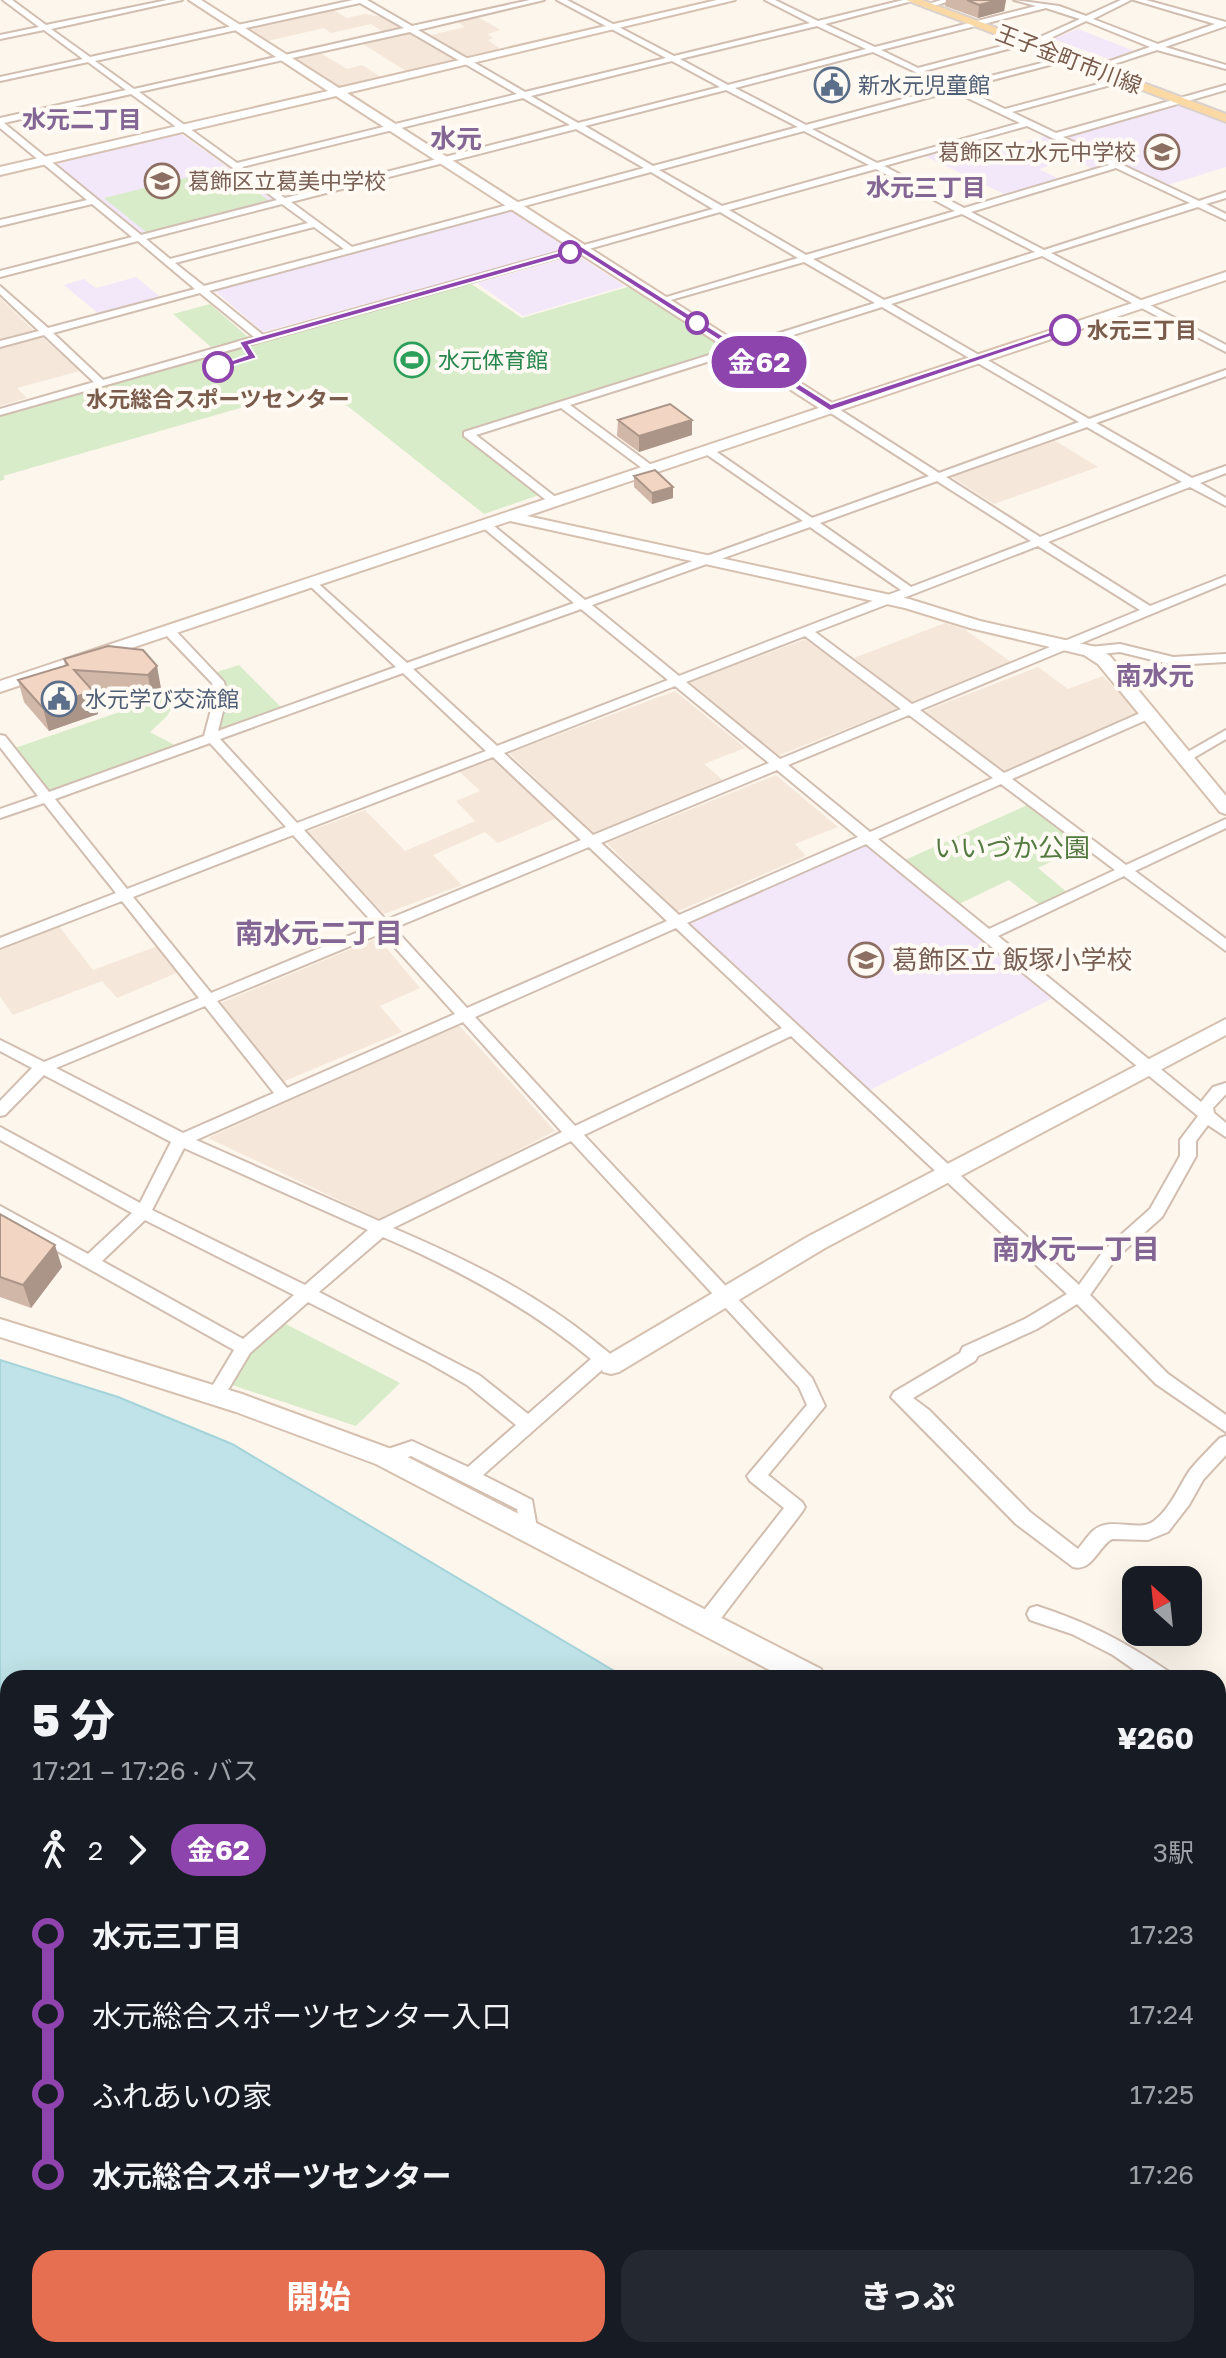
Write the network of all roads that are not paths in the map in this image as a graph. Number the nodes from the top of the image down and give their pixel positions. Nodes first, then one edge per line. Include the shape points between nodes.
1 (9, 0) edge
2 (178, 0) edge
3 (194, 0) edge
4 (362, 0) edge
5 (540, 0) edge
6 (561, 0) edge
7 (730, 0) edge
8 (769, 0) edge
9 (912, 0) edge
10 (949, 0) edge
11 (1018, 0) edge
12 (1127, 0) edge
13 (1138, 0) edge
14 (0, 3) edge
15 (927, 6) junction
16 (1044, 6) junction
17 (1087, 19) junction
18 (818, 23) junction
19 (1224, 24) edge
20 (978, 25) junction
21 (613, 27) junction
22 (45, 28) junction
23 (237, 28) junction
24 (411, 29) junction
25 (0, 37) edge
26 (1028, 43) junction
27 (1160, 48) junction
28 (876, 51) junction
29 (283, 58) junction
30 (1066, 58) junction
31 (673, 59) junction
32 (88, 60) junction
33 (467, 62) junction
34 (1226, 67) edge
35 (1096, 69) junction
36 (918, 70) junction
37 (0, 79) edge
38 (1122, 79) junction
39 (1226, 87) edge
40 (729, 88) junction
41 (955, 88) junction
42 (133, 92) junction
43 (337, 92) junction
44 (524, 95) junction
45 (1179, 101) junction
46 (1004, 112) junction
47 (1226, 118) edge
48 (0, 123) edge
49 (1028, 123) junction
50 (579, 126) junction
51 (392, 127) junction
52 (182, 128) junction
53 (806, 128) junction
54 (1056, 136) junction
55 (444, 160) junction
56 (45, 161) junction
57 (877, 165) junction
58 (1117, 165) junction
59 (234, 166) junction
60 (652, 169) junction
61 (0, 171) edge
62 (1226, 195) edge
63 (93, 201) junction
64 (284, 201) junction
65 (1199, 204) junction
66 (514, 206) junction
67 (721, 209) junction
68 (964, 211) junction
69 (1226, 217) edge
70 (0, 223) edge
71 (315, 224) junction
72 (139, 238) junction
73 (581, 249) junction
74 (351, 250) junction
75 (1043, 253) junction
76 (805, 258) junction
77 (169, 262) junction
78 (0, 274) edge
79 (1226, 276) edge
80 (0, 289) edge
81 (202, 290) junction
82 (663, 301) junction
83 (882, 303) junction
84 (1141, 304) junction
85 (46, 332) junction
86 (262, 339) junction
87 (0, 344) edge
88 (738, 349) junction
89 (1226, 349) edge
90 (978, 359) junction
91 (1226, 373) edge
92 (102, 384) junction
93 (562, 404) junction
94 (830, 408) junction
95 (0, 412) edge
96 (1088, 422) junction
97 (707, 450) junction
98 (650, 469) junction
99 (1226, 469) edge
100 (939, 476) junction
101 (1191, 483) junction
102 (554, 501) junction
103 (1226, 503) edge
104 (508, 516) junction
105 (811, 522) junction
106 (485, 524) junction
107 (1040, 542) junction
108 (703, 561) junction
109 (1226, 579) edge
110 (312, 582) junction
111 (910, 591) junction
112 (888, 599) junction
113 (583, 605) junction
114 (1149, 611) junction
115 (169, 631) junction
116 (807, 632) junction
117 (1064, 646) junction
118 (1090, 651) junction
119 (1224, 663) edge
120 (405, 668) junction
121 (678, 681) junction
122 (0, 687) edge
123 (911, 708) junction
124 (1149, 714) junction
125 (1226, 734) edge
126 (211, 738) junction
127 (0, 739) edge
128 (495, 752) junction
129 (1185, 757) junction
130 (777, 764) junction
131 (1003, 778) junction
132 (46, 797) junction
133 (1226, 808) edge
134 (0, 814) edge
135 (1226, 823) edge
136 (295, 829) junction
137 (868, 837) junction
138 (591, 841) junction
139 (1126, 871) junction
140 (124, 894) junction
141 (678, 922) junction
142 (385, 926) junction
143 (989, 935) junction
144 (0, 943) edge
145 (1226, 946) edge
146 (207, 1000) junction
147 (465, 1015) junction
148 (1226, 1026) edge
149 (793, 1029) junction
150 (0, 1045) edge
151 (45, 1067) junction
152 (1149, 1067) junction
153 (1226, 1088) edge
154 (284, 1095) junction
155 (0, 1111) edge
156 (1207, 1115) junction
157 (1226, 1131) edge
158 (0, 1133) edge
159 (573, 1134) junction
160 (182, 1139) junction
161 (946, 1173) junction
162 (0, 1212) edge
163 (143, 1212) junction
164 (382, 1227) junction
165 (90, 1262) junction
166 (306, 1294) junction
167 (1079, 1295) junction
168 (723, 1297) junction
169 (0, 1328) edge
170 (244, 1348) junction
171 (607, 1361) junction
172 (216, 1395) junction
173 (529, 1425) junction
174 (1226, 1425) edge
175 (1226, 1443) edge
176 (385, 1457) junction
177 (470, 1476) junction
178 (529, 1533) junction
179 (1037, 1614) dead end
180 (705, 1624) junction
181 (795, 1670) edge
182 (1150, 1670) edge

1 - 14 street
1 - 22 street
2 - 22 street
3 - 23 street
4 - 23 street
4 - 24 street
5 - 24 street
6 - 21 street
7 - 21 street
8 - 18 street
9 - 15 main road, 王子金町市川線
9 - 18 street
10 - 15 street
11 - 16 street
12 - 17 street
13 - 19 street
15 - 20 main road, 王子金町市川線
16 - 17 street
16 - 20 street
17 - 26 street
17 - 27 street
18 - 28 street
18 - 31 street
19 - 27 street
20 - 26 main road, 王子金町市川線
20 - 28 street
21 - 31 street
21 - 33 street
22 - 25 street
22 - 32 street
23 - 29 street
23 - 32 street
24 - 29 street
24 - 33 street
26 - 30 main road, 王子金町市川線
26 - 36 street
27 - 34 street
27 - 35 street
28 - 36 street
28 - 40 street
29 - 42 street
29 - 43 street
30 - 35 main road, 王子金町市川線
30 - 41 street
31 - 40 street
31 - 44 street
32 - 37 street
32 - 42 street
33 - 43 street
33 - 44 street
35 - 38 main road, 王子金町市川線
36 - 41 street
38 - 45 main road, 王子金町市川線
38 - 46 street
39 - 45 street
40 - 50 street
40 - 53 street
41 - 46 street
41 - 53 street
42 - 48 street
42 - 52 street
43 - 51 street
43 - 52 street
44 - 50 street
44 - 51 street
45 - 47 main road, 王子金町市川線
45 - 54 street
46 - 49 street
48 - 56 street
49 - 54 street
49 - 57 street
50 - 55 street
50 - 60 street
51 - 55 street
51 - 59 street
52 - 56 street
52 - 59 street
53 - 57 street
53 - 60 street
54 - 58 street
55 - 64 street
55 - 66 street
56 - 61 street
56 - 63 street
57 - 67 street
57 - 68 street
58 - 65 street
58 - 68 street
59 - 64 street
60 - 66 street
60 - 67 street
62 - 65 street
63 - 70 street
63 - 72 street
64 - 71 street
64 - 72 street
65 - 69 street
65 - 75 street
66 - 73 street
66 - 74 street
67 - 73 street
67 - 76 street
68 - 75 street
68 - 76 street
71 - 74 street
71 - 77 street
72 - 77 street
72 - 78 street
73 - 82 street
73 - 86 street
74 - 81 street
75 - 83 street
75 - 84 street
76 - 82 street
76 - 83 street
77 - 81 street
79 - 84 street
80 - 85 street
81 - 85 street
81 - 86 street
82 - 88 street
83 - 88 street
83 - 90 street
84 - 89 street
84 - 90 street
85 - 87 street
85 - 92 street
86 - 92 street
88 - 93 street
88 - 94 street
90 - 94 street
90 - 96 street
91 - 96 street
92 - 95 street
93 - 98 street
93 - 102 street via 468,434
94 - 97 street
94 - 100 street
96 - 100 street
96 - 101 street
97 - 98 street
97 - 105 street
98 - 102 street
99 - 101 street
100 - 105 street
100 - 107 street
101 - 103 street
101 - 107 street
102 - 104 street
104 - 106 street
104 - 108 street
105 - 108 street
105 - 111 street
106 - 110 street
106 - 113 street
107 - 111 street
107 - 114 street
108 - 112 street
108 - 113 street
109 - 114 street
110 - 115 street
110 - 120 street
111 - 112 street
112 - 116 street
112 - 117 street
113 - 120 street
113 - 121 street
114 - 117 street
115 - 122 street
115 - 126 street via 218,682 221,695
116 - 121 street
116 - 123 street
117 - 118 street
117 - 123 street
118 - 119 street via 1120,648 1173,661
118 - 124 street via 1104,660
120 - 126 street
120 - 128 street
121 - 128 street
121 - 130 street
123 - 130 street
123 - 131 street
124 - 129 street
124 - 131 street
125 - 129 street
126 - 132 street
126 - 136 street
127 - 132 street
128 - 136 street
128 - 138 street
129 - 133 street
130 - 137 street
130 - 138 street
131 - 137 street
131 - 139 street
132 - 134 street
132 - 140 street
135 - 139 street
136 - 140 street
136 - 142 street
137 - 141 street
137 - 143 street
138 - 141 street
138 - 142 street
139 - 143 street
139 - 145 street
140 - 144 street
140 - 146 street
141 - 147 street
141 - 149 street
142 - 146 street
142 - 147 street
143 - 152 street
146 - 151 street
146 - 154 street
147 - 154 street
147 - 159 street
148 - 152 street
149 - 159 street
149 - 161 street
150 - 151 street
151 - 155 street
151 - 160 street
152 - 156 street
152 - 161 street
153 - 156 street via 1205,1107
154 - 160 street
156 - 157 street
156 - 167 street via 1188,1140 1180,1175 1156,1213 1110,1254
158 - 163 street
159 - 164 street
159 - 168 street
160 - 163 street
160 - 164 street
161 - 167 street
161 - 168 street
162 - 165 street
163 - 165 street
163 - 166 street
164 - 166 street
164 - 171 street via 530,1304
165 - 170 street
166 - 170 street
166 - 173 street via 473,1380
167 - 174 street via 1162,1379
167 - 175 street via 969,1352 900,1397 1023,1518 1080,1561 1110,1531 1148,1532 1161,1526
168 - 171 street
168 - 180 street via 806,1383 816,1406 756,1476 796,1507
169 - 172 street
170 - 172 street
171 - 173 street
172 - 176 street
173 - 177 street
176 - 177 street via 412,1448
176 - 178 street
177 - 178 street via 526,1505
178 - 180 street
179 - 182 street via 1078,1628
180 - 181 street

